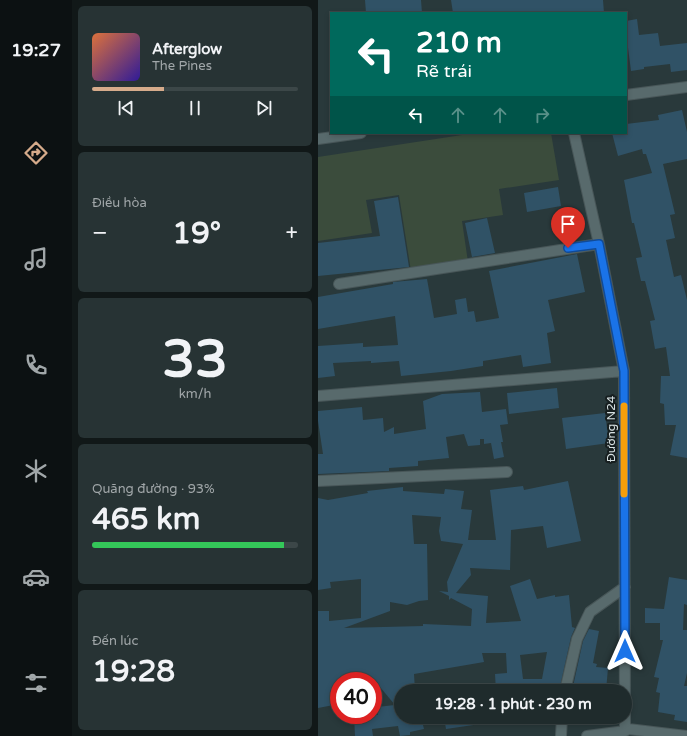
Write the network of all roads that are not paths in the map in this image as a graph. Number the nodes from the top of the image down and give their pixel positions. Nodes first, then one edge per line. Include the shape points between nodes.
1 (687, 87) edge
2 (627, 95) edge
3 (354, 134) edge
4 (574, 134) edge
5 (318, 139) edge
6 (599, 244) junction
7 (339, 284) dead end
8 (624, 371) junction
9 (318, 396) edge
10 (507, 472) dead end
11 (318, 481) edge
12 (625, 587) junction
13 (567, 684) edge
14 (562, 724) edge
15 (628, 732) edge
16 (561, 736) edge
17 (587, 736) edge
18 (687, 736) edge

1 - 2 street
3 - 5 street
4 - 6 street, Đường N24
6 - 7 street
6 - 8 street, Đường N24
8 - 9 street
8 - 12 street, Đường N24
10 - 11 street
12 - 13 street via 590,612 577,638
12 - 15 street, Đường N24
14 - 16 street
15 - 17 street
15 - 18 street

